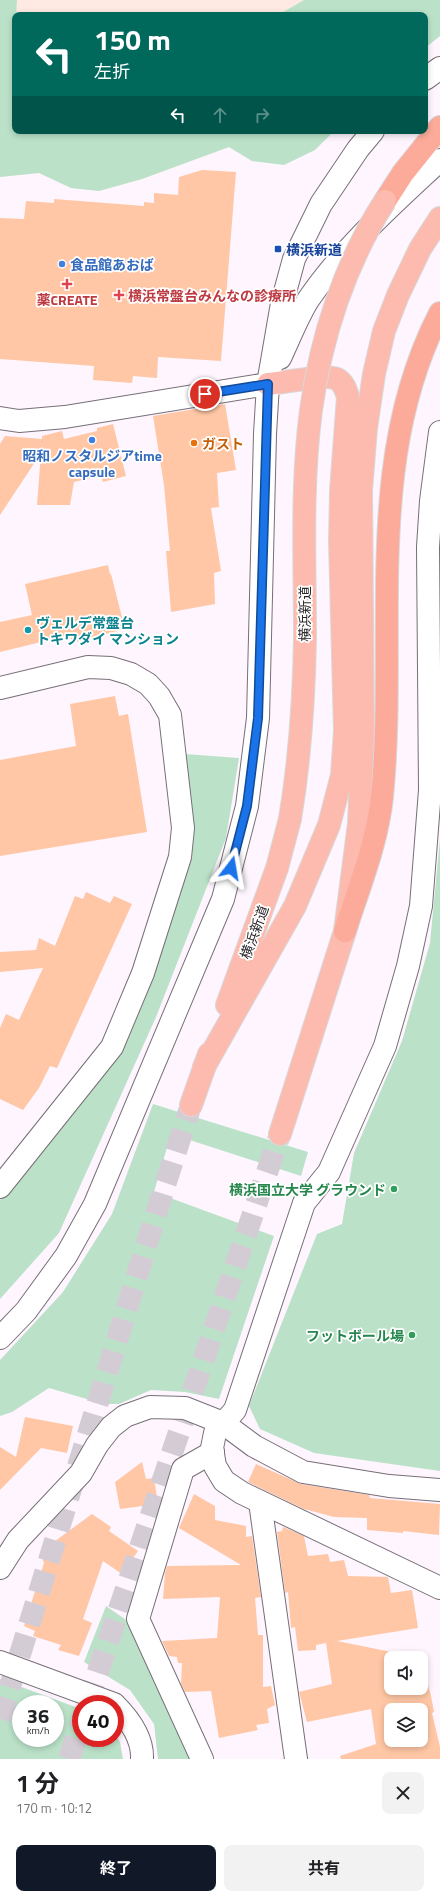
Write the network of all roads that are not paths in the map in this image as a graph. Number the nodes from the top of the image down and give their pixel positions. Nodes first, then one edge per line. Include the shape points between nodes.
1 (440, 68) edge
2 (428, 77) edge
3 (440, 127) edge
4 (370, 134) edge
5 (440, 142) edge
6 (440, 160) edge
7 (385, 201) junction
8 (440, 218) edge
9 (440, 313) edge
10 (268, 384) junction
11 (0, 418) edge
12 (440, 432) edge
13 (0, 688) edge
14 (345, 931) junction
15 (204, 1067) junction
16 (191, 1106) tunnel mouth
17 (280, 1134) tunnel mouth
18 (0, 1187) edge
19 (0, 1338) edge
20 (222, 1423) junction
21 (213, 1452) junction
22 (440, 1490) edge
23 (260, 1502) junction
24 (0, 1568) edge
25 (440, 1588) edge
26 (0, 1662) edge
27 (87, 1695) edge
28 (124, 1715) edge
29 (142, 1759) edge
30 (202, 1759) edge
31 (296, 1759) edge

1 - 2 street
3 - 7 highway via 403,173
4 - 10 street via 321,204 294,260 282,303
5 - 7 highway, 横浜新道
6 - 10 street via 364,231 329,272 307,302
7 - 15 highway, 横浜新道, bridge via 365,234 338,300 321,360 311,411 305,483 303,712 297,778 290,819 277,868
8 - 14 highway via 420,249 384,331 367,420 361,490 363,731 359,824
9 - 14 highway via 409,390 394,456 388,527 386,746 382,798 376,836
10 - 11 street via 65,417 19,421
10 - 15 highway via 336,378 345,386 348,397 340,542 345,731 342,775 329,825 295,906
10 - 19 street via 258,718 247,806 223,899 95,1204 66,1256 26,1311
12 - 20 street via 428,548 430,790 422,906 385,1046 329,1172 304,1203 235,1410
13 - 18 street via 88,667 112,668 131,674 148,684 159,696 170,715 183,828 180,857 143,973 112,1047
14 - 17 highway
15 - 16 highway, 横浜新道
20 - 21 street via 215,1433
20 - 22 street via 254,1446 303,1472 388,1486
20 - 24 street via 185,1408 150,1407 126,1416 111,1427 81,1473 18,1540
21 - 23 street via 215,1466 224,1480
21 - 30 street via 183,1469 138,1619
23 - 25 street
23 - 31 street
26 - 27 street
28 - 29 street via 138,1736

